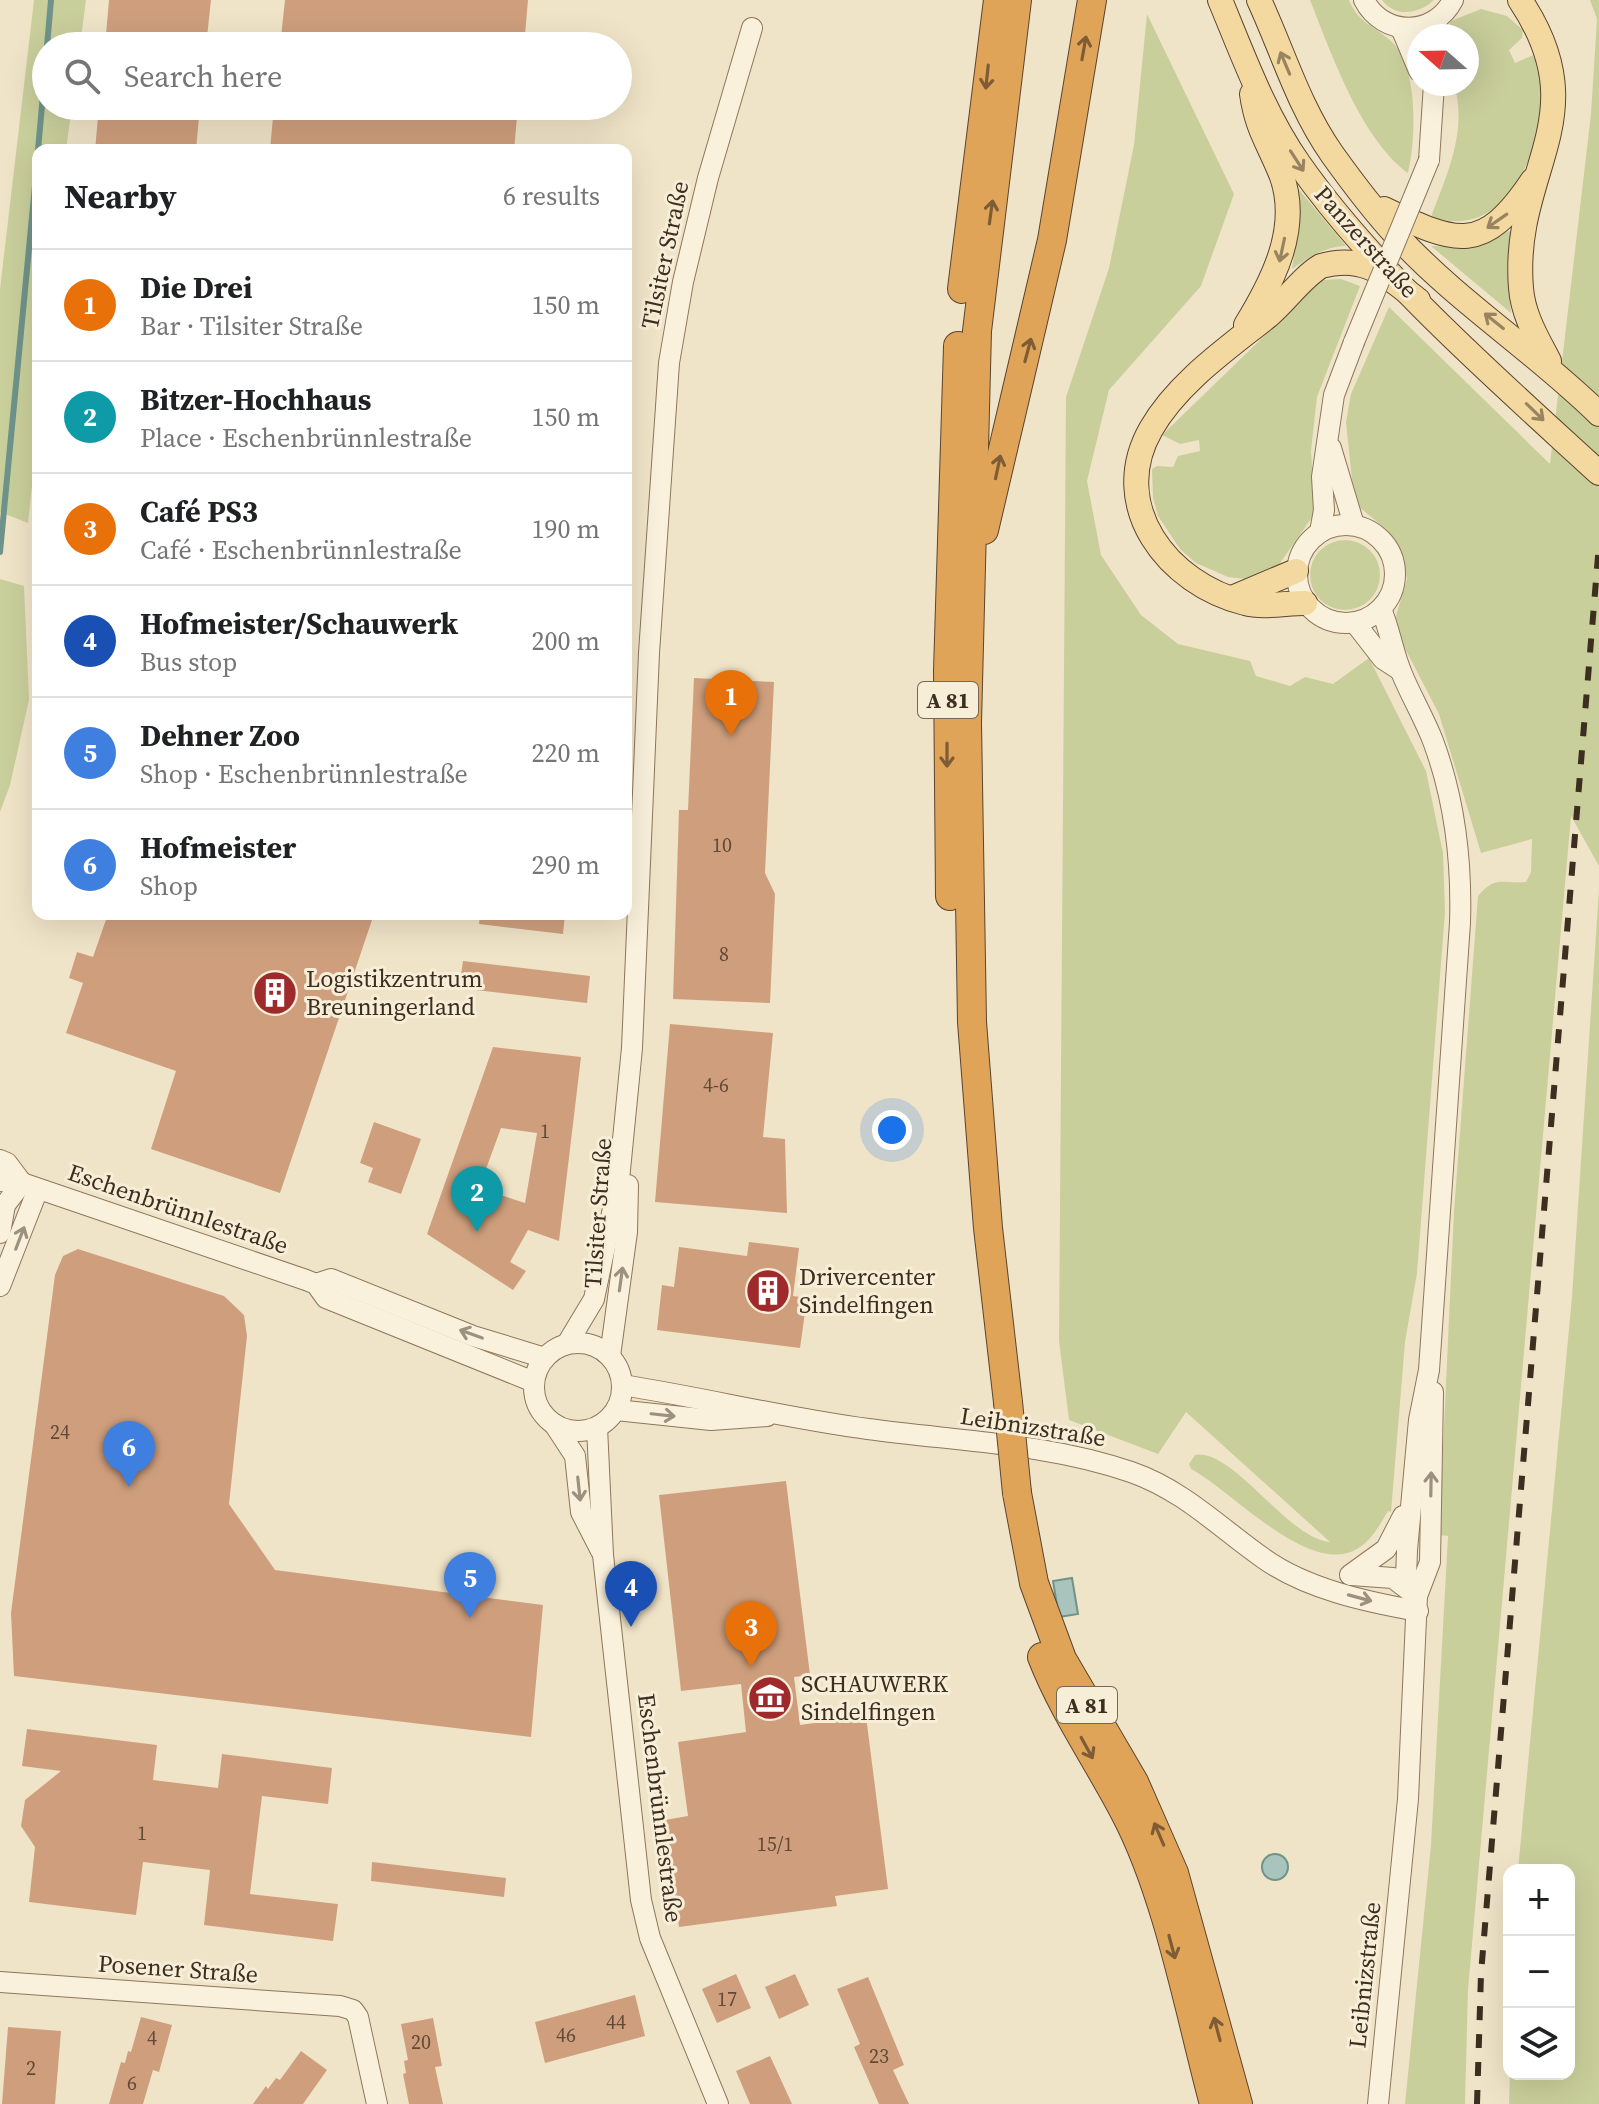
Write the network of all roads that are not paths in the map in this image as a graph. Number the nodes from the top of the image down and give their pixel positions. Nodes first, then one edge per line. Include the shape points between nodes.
1 (998, 0) edge
2 (1017, 0) edge
3 (1092, 0) edge
4 (1220, 0) edge
5 (1259, 0) edge
6 (1364, 0) edge
7 (1453, 0) edge
8 (1502, 0) edge
9 (1528, 9) edge
10 (1436, 24) edge
11 (752, 28) dead end
12 (1401, 28) junction
13 (1407, 28) edge
14 (1407, 42) edge
15 (1248, 67) junction
16 (1427, 96) edge
17 (1434, 96) edge
18 (1433, 113) junction
19 (1545, 161) junction
20 (1368, 201) junction
21 (1418, 300) junction
22 (1239, 338) junction
23 (1554, 370) junction
24 (1599, 414) edge
25 (1329, 444) junction
26 (1599, 473) edge
27 (1354, 525) junction
28 (1320, 532) junction
29 (1296, 571) junction
30 (970, 598) junction
31 (1232, 598) junction
32 (1305, 603) junction
33 (1381, 609) junction
34 (1355, 623) junction
35 (1400, 670) junction
36 (630, 1073) junction
37 (0, 1160) edge
38 (0, 1181) edge
39 (30, 1186) junction
40 (0, 1233) edge
41 (316, 1284) junction
42 (0, 1286) edge
43 (567, 1344) junction
44 (610, 1356) junction
45 (545, 1358) junction
46 (1429, 1370) junction
47 (534, 1382) junction
48 (622, 1385) junction
49 (1000, 1401) junction
50 (616, 1410) junction
51 (771, 1415) junction
52 (554, 1424) junction
53 (597, 1427) junction
54 (1415, 1470) junction
55 (1008, 1492) junction
56 (603, 1555) junction
57 (1350, 1575) junction
58 (1304, 1578) junction
59 (1417, 1604) junction
60 (0, 1982) edge
61 (377, 2104) edge
62 (718, 2104) edge
63 (1214, 2104) edge
64 (1238, 2104) edge
65 (1378, 2104) edge

1 -> 49 highway, A 81 via 958,328 947,755 954,1009
30 -> 2 highway, A 81 via 977,331
30 -> 3 highway via 1052,240
4 - 15 main road, Panzerstraße
20 -> 5 main road via 1331,152 1296,90
6 - 12 street via 1377,18
7 - 10 street
8 - 9 main road
9 - 19 main road via 1554,48 1562,83 1560,116
11 - 36 street, Tilsiter Straße via 708,178 669,363 649,653
12 - 13 street
12 - 14 street
15 -> 21 main road, Panzerstraße via 1297,162 1337,214
15 -> 22 main road via 1257,126 1281,176 1286,220 1280,260
16 - 18 street
17 - 18 street
18 - 25 street, bridge via 1429,160 1334,395
19 -> 20 main road via 1514,209 1475,235 1444,236
19 - 23 main road via 1526,233 1521,288 1525,310
23 -> 20 main road via 1446,282
21 - 22 main road via 1377,271 1336,262 1313,271
21 -> 26 main road, Panzerstraße
22 - 31 main road via 1161,413 1139,456 1136,482 1141,517 1165,558 1189,578
23 - 24 main road
25 - 27 street
25 - 28 street
27 - 28 street
27 - 33 street via 1374,533 1393,559 1393,591
28 - 29 street via 1300,555
29 - 31 main road
29 - 32 street
30 - 49 highway, A 81 via 972,1022
31 - 32 main road via 1253,605
32 - 34 street via 1334,623
33 - 34 street
33 - 35 street
34 - 35 street via 1383,659
35 - 46 street via 1443,772 1460,871
36 - 43 street, Tilsiter Straße via 603,1266 588,1313
44 -> 36 street, Tilsiter Straße via 627,1232
37 - 39 street, Eschenbrünnlestraße
38 - 39 street, Eschenbrünnlestraße
39 - 40 street via 5,1205
39 - 41 street, Eschenbrünnlestraße
42 -> 39 street
45 -> 41 street, Eschenbrünnlestraße via 473,1336 331,1279
41 - 47 street, Eschenbrünnlestraße via 326,1298
43 - 44 street via 590,1344
43 - 45 street
44 - 48 street
45 - 47 street
46 - 54 street
59 -> 46 street via 1430,1562 1434,1403
47 - 52 street via 538,1406
48 - 50 street
48 - 51 street, Leibnizstraße via 715,1399
49 - 55 highway, A 81, bridge
50 -> 51 street, Leibnizstraße via 711,1420
50 - 53 street
51 - 58 street, Leibnizstraße via 1049,1452 1133,1473 1213,1518 1264,1560
52 - 53 street via 575,1431
52 -> 56 street, Eschenbrünnlestraße via 575,1456 581,1512
53 - 56 street, Eschenbrünnlestraße
54 - 57 street via 1393,1540
54 - 59 street via 1406,1578
55 -> 63 highway, A 81 via 1006,1540 1033,1634 1139,1847
64 -> 55 highway, A 81 via 1162,1837 1062,1659
56 - 62 street, Eschenbrünnlestraße via 641,1900 650,1938
57 - 58 street, Leibnizstraße
57 - 59 street, Leibnizstraße via 1393,1578
58 -> 59 street, Leibnizstraße via 1351,1596
59 - 65 street, Leibnizstraße via 1408,1799
60 - 61 street, Posener Straße via 353,2010

